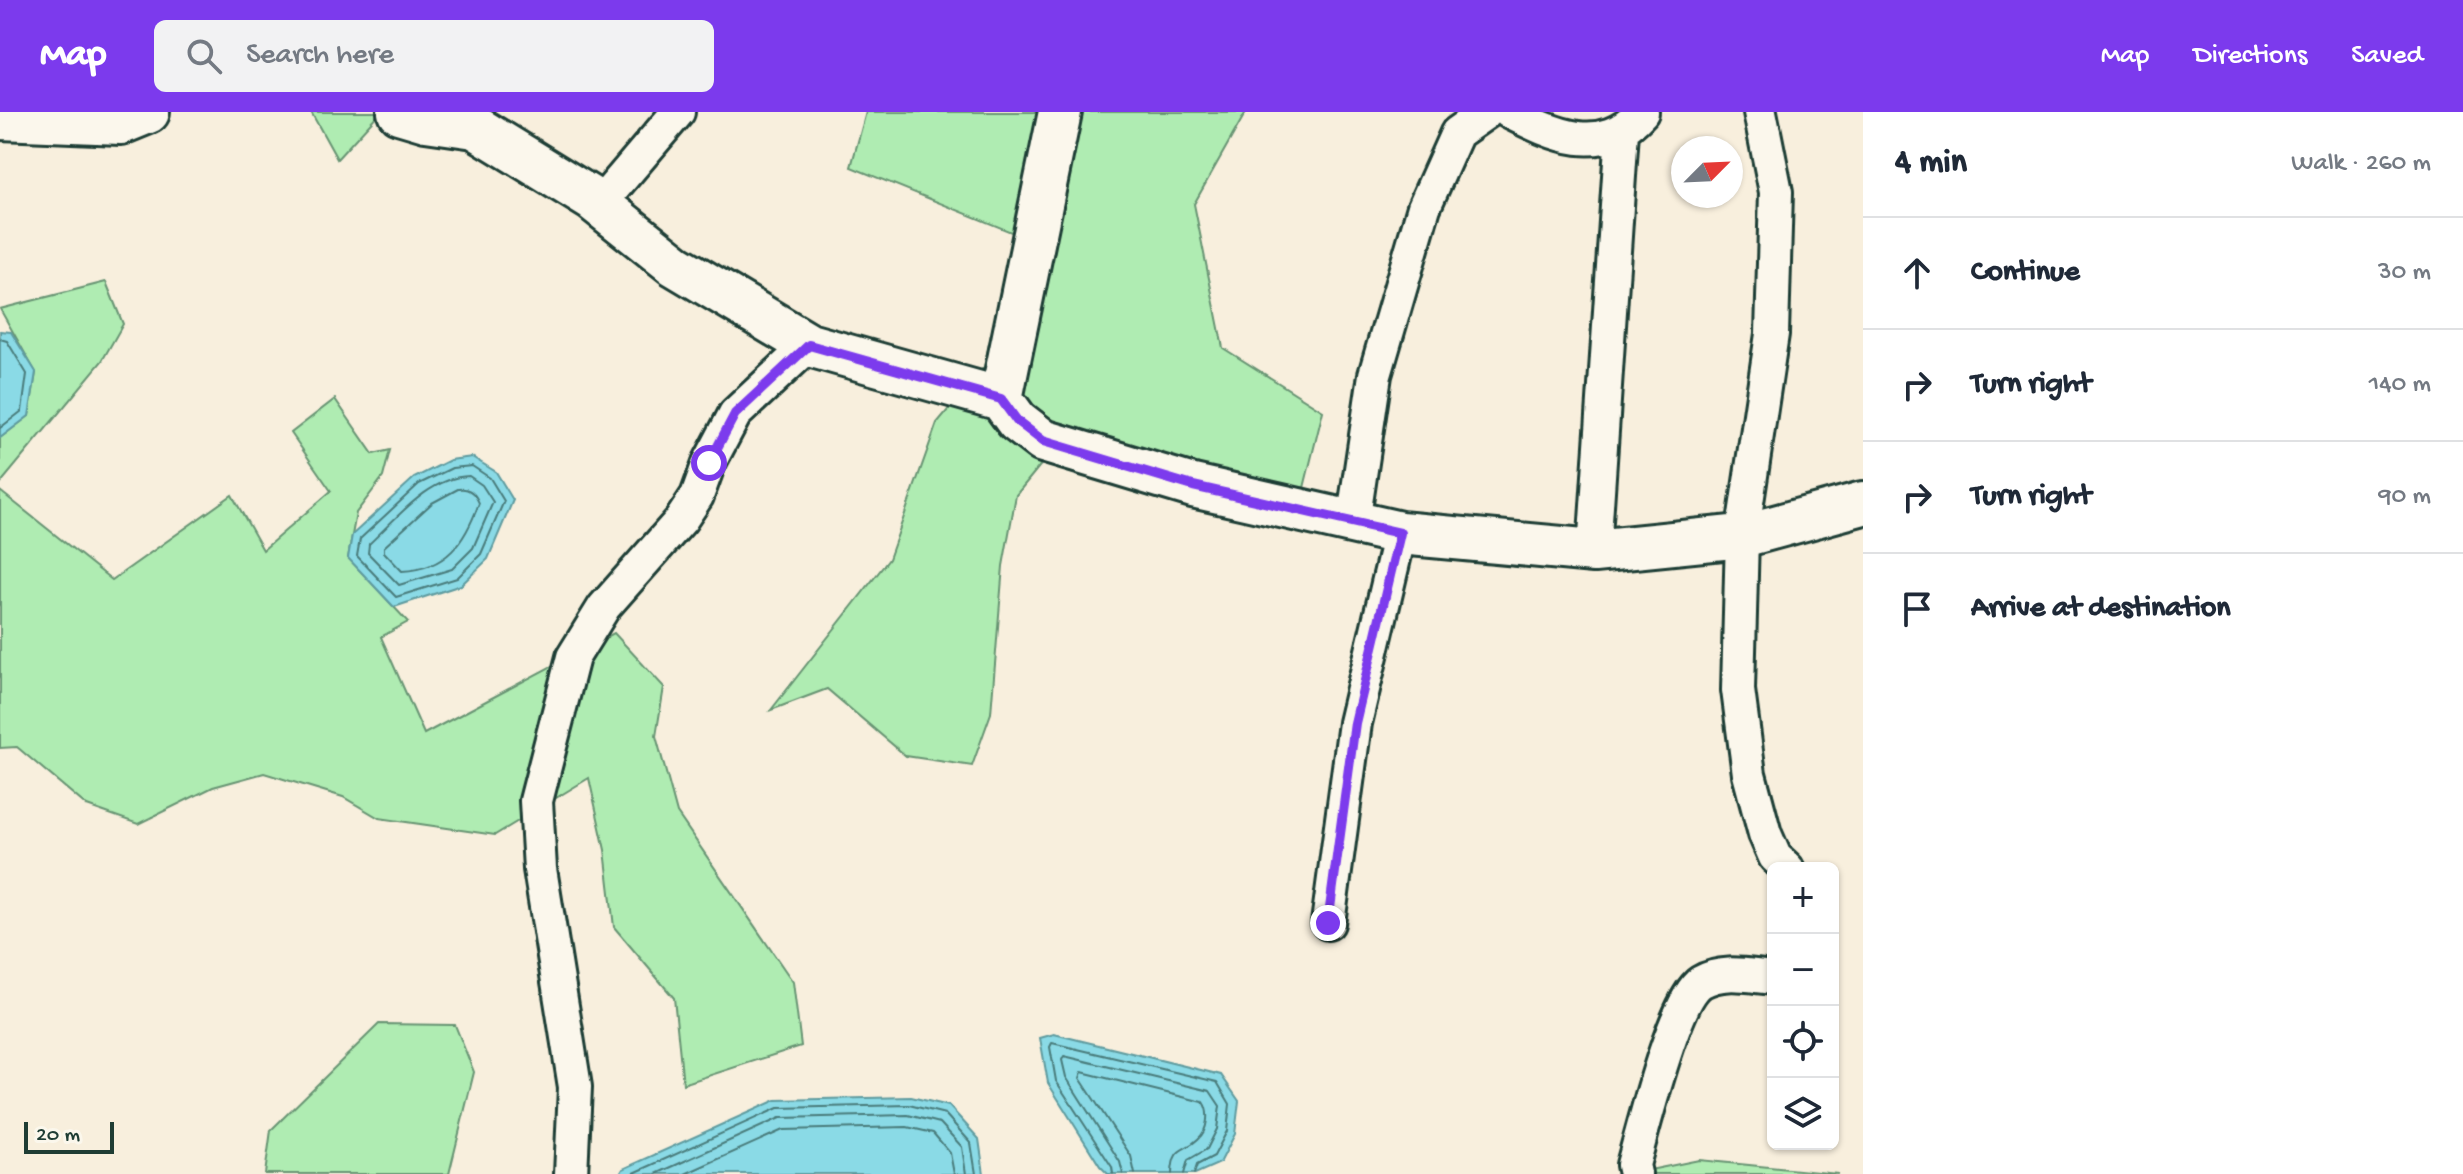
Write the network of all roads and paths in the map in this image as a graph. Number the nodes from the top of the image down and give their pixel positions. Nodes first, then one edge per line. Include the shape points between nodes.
1 (148, 112) edge
2 (399, 112) edge
3 (678, 112) edge
4 (1060, 112) edge
5 (1487, 112) edge
6 (1509, 112) edge
7 (1760, 112) edge
8 (0, 118) edge
9 (1632, 122) edge
10 (599, 205) junction
11 (809, 345) junction
12 (1001, 399) junction
13 (1863, 503) edge
14 (1353, 523) junction
15 (1400, 533) junction
16 (1742, 536) junction
17 (1594, 551) junction
18 (1780, 862) edge
19 (1328, 923) dead end
20 (1767, 978) edge
21 (571, 1174) edge
22 (1635, 1174) edge

1 - 8 street via 121,123
2 - 10 street via 475,127
3 - 10 street
4 - 12 street
5 - 14 street via 1457,133 1424,207 1375,375
6 - 9 street via 1550,133 1589,139
7 - 16 street via 1776,192 1772,334
9 - 17 street
10 - 11 street via 675,265
11 - 12 street
11 - 21 street via 735,414 697,496 604,607 573,657 536,801 540,869 575,1087
12 - 14 street via 1017,421 1043,441 1193,486
13 - 16 street
14 - 15 street
15 - 17 street
15 - 19 street via 1355,723
16 - 17 street
16 - 18 street via 1738,690 1749,774 1765,834
20 - 22 street via 1724,974 1699,983 1680,1013 1661,1068 1633,1165

